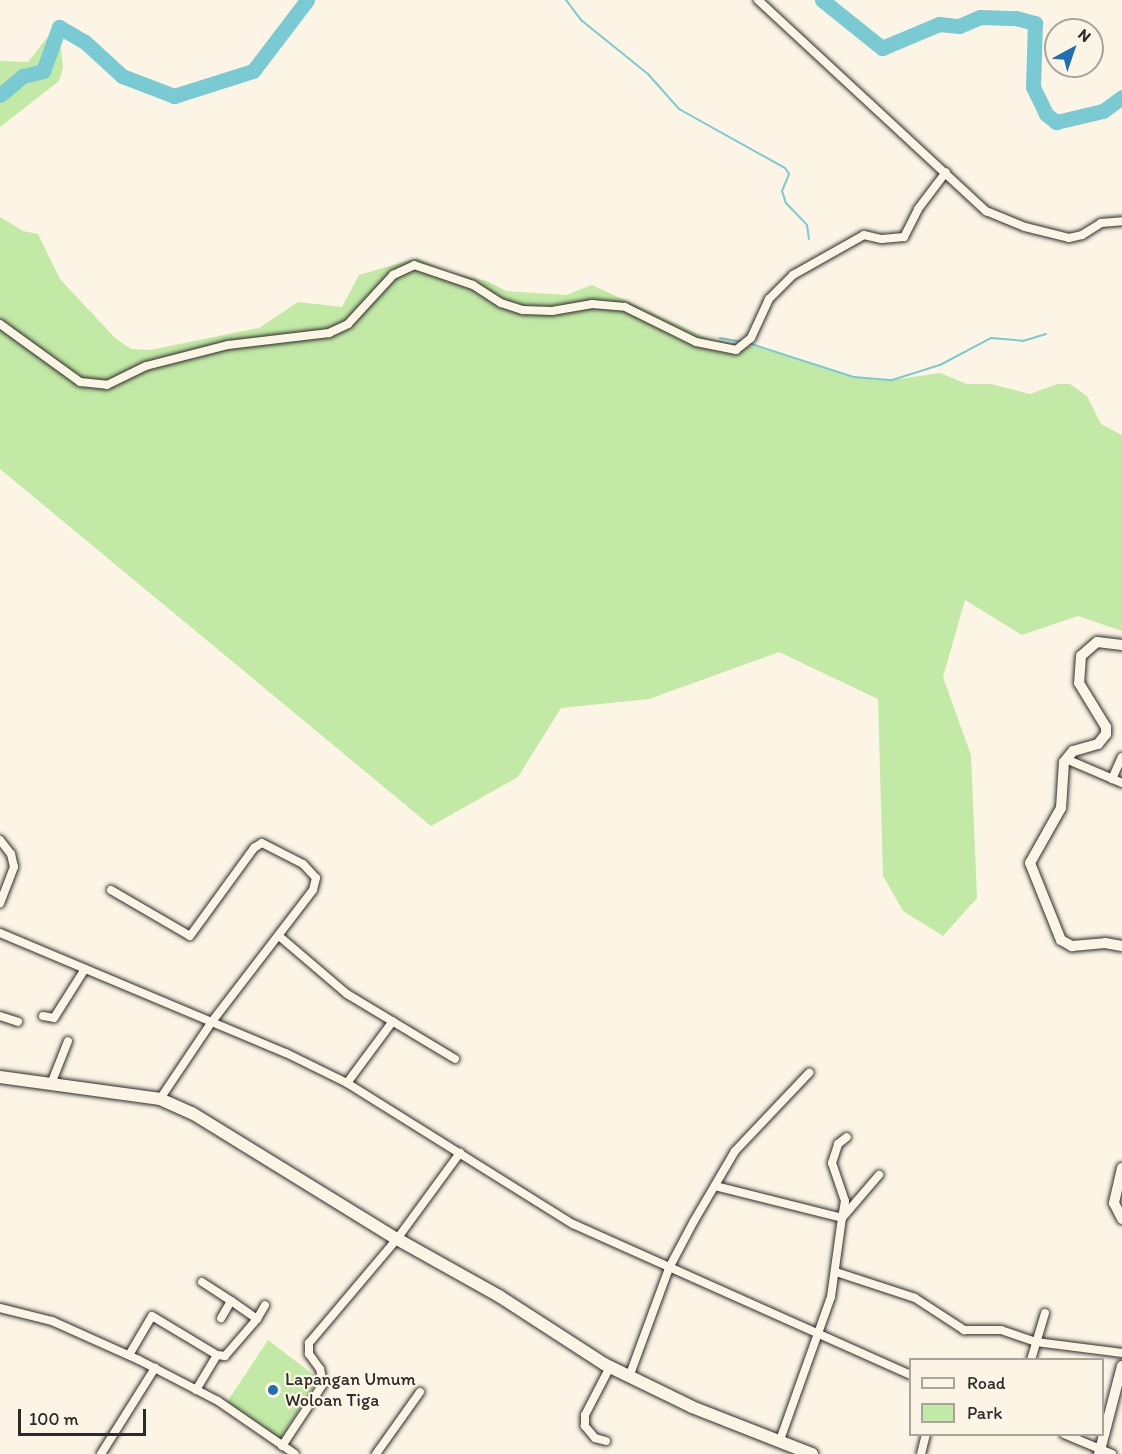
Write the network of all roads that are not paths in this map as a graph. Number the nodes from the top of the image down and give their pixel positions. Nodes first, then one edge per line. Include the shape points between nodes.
1 (758, 0) edge
2 (946, 172) junction
3 (1122, 221) edge
4 (0, 324) edge
5 (1122, 645) edge
6 (1122, 757) edge
7 (1066, 759) junction
8 (1112, 779) junction
9 (1122, 783) edge
10 (0, 840) edge
11 (111, 890) dead end
12 (0, 903) edge
13 (0, 933) edge
14 (279, 936) junction
15 (1122, 946) edge
16 (85, 969) junction
17 (0, 1016) edge
18 (43, 1016) dead end
19 (393, 1021) junction
20 (18, 1022) dead end
21 (211, 1023) junction
22 (68, 1041) dead end
23 (455, 1059) dead end
24 (809, 1073) dead end
25 (0, 1077) edge
26 (346, 1083) junction
27 (51, 1084) junction
28 (160, 1099) junction
29 (848, 1137) dead end
30 (460, 1153) junction
31 (1122, 1168) edge
32 (879, 1175) dead end
33 (715, 1186) junction
34 (842, 1218) junction
35 (1122, 1219) edge
36 (397, 1239) junction
37 (669, 1268) junction
38 (836, 1272) junction
39 (202, 1282) dead end
40 (231, 1301) junction
41 (265, 1305) dead end
42 (0, 1308) edge
43 (1045, 1313) dead end
44 (221, 1318) dead end
45 (257, 1319) junction
46 (819, 1334) junction
47 (1036, 1342) junction
48 (1122, 1353) edge
49 (129, 1355) junction
50 (217, 1355) junction
51 (1031, 1358) edge
52 (1122, 1366) edge
53 (610, 1367) junction
54 (155, 1368) junction
55 (909, 1375) edge
56 (629, 1377) junction
57 (196, 1390) junction
58 (420, 1392) dead end
59 (926, 1436) edge
60 (1068, 1436) edge
61 (1104, 1436) edge
62 (1104, 1436) edge
63 (780, 1440) junction
64 (606, 1441) dead end
65 (282, 1446) junction
66 (1100, 1451) edge
67 (102, 1454) edge
68 (295, 1454) edge
69 (376, 1454) edge
70 (812, 1454) edge
71 (921, 1454) edge
72 (1112, 1454) edge

1 - 2 street
2 - 3 street via 986,211 1025,227 1069,238 1101,223
2 - 4 street via 918,209 904,237 864,235 793,275 769,299 751,338 736,350 696,342 625,307 592,303 552,311 523,310 501,303 473,285 414,265 393,275 348,324 330,333 228,345 146,366 107,385 80,382
5 - 7 street via 1097,642 1081,656 1079,683 1106,727 1106,734 1098,744 1078,749
6 - 8 street
7 - 8 street
7 - 15 street via 1061,808 1032,856 1031,871 1061,940 1072,946
8 - 9 street
10 - 12 street via 11,854 14,867
11 - 14 street via 190,936 254,848 270,843 303,864 316,878 313,890
13 - 16 street
14 - 19 street via 347,994
14 - 21 street
16 - 18 street via 54,1018
16 - 21 street
17 - 20 street
19 - 23 street
19 - 26 street
21 - 26 street via 286,1053
21 - 28 street
22 - 27 street
24 - 33 street via 735,1151
25 - 27 main road
26 - 30 street
27 - 28 main road
28 - 36 main road via 192,1113
29 - 34 street via 838,1144 832,1163 845,1201
30 - 36 street
30 - 37 street via 573,1224
31 - 35 street via 1114,1203
32 - 34 street
33 - 34 street
33 - 37 street
34 - 38 street
36 - 53 main road via 499,1296
36 - 65 street via 309,1343 309,1354 320,1369 323,1384
37 - 46 street
37 - 56 street
38 - 46 street
38 - 47 street via 915,1298 958,1327 1001,1330
39 - 40 street
40 - 44 street
40 - 45 street
41 - 45 street
42 - 49 street via 52,1321
43 - 47 street
45 - 50 street via 231,1351
46 - 55 street
46 - 63 street
47 - 48 street
47 - 51 street
49 - 50 street via 152,1316
49 - 54 street
50 - 57 street
52 - 61 street
53 - 56 main road
53 - 64 street via 585,1415 585,1426 595,1438
54 - 57 street
54 - 67 street
56 - 63 main road
57 - 65 street
58 - 69 street
59 - 71 street
60 - 66 street
62 - 66 street
63 - 70 main road
65 - 68 street
66 - 72 street

